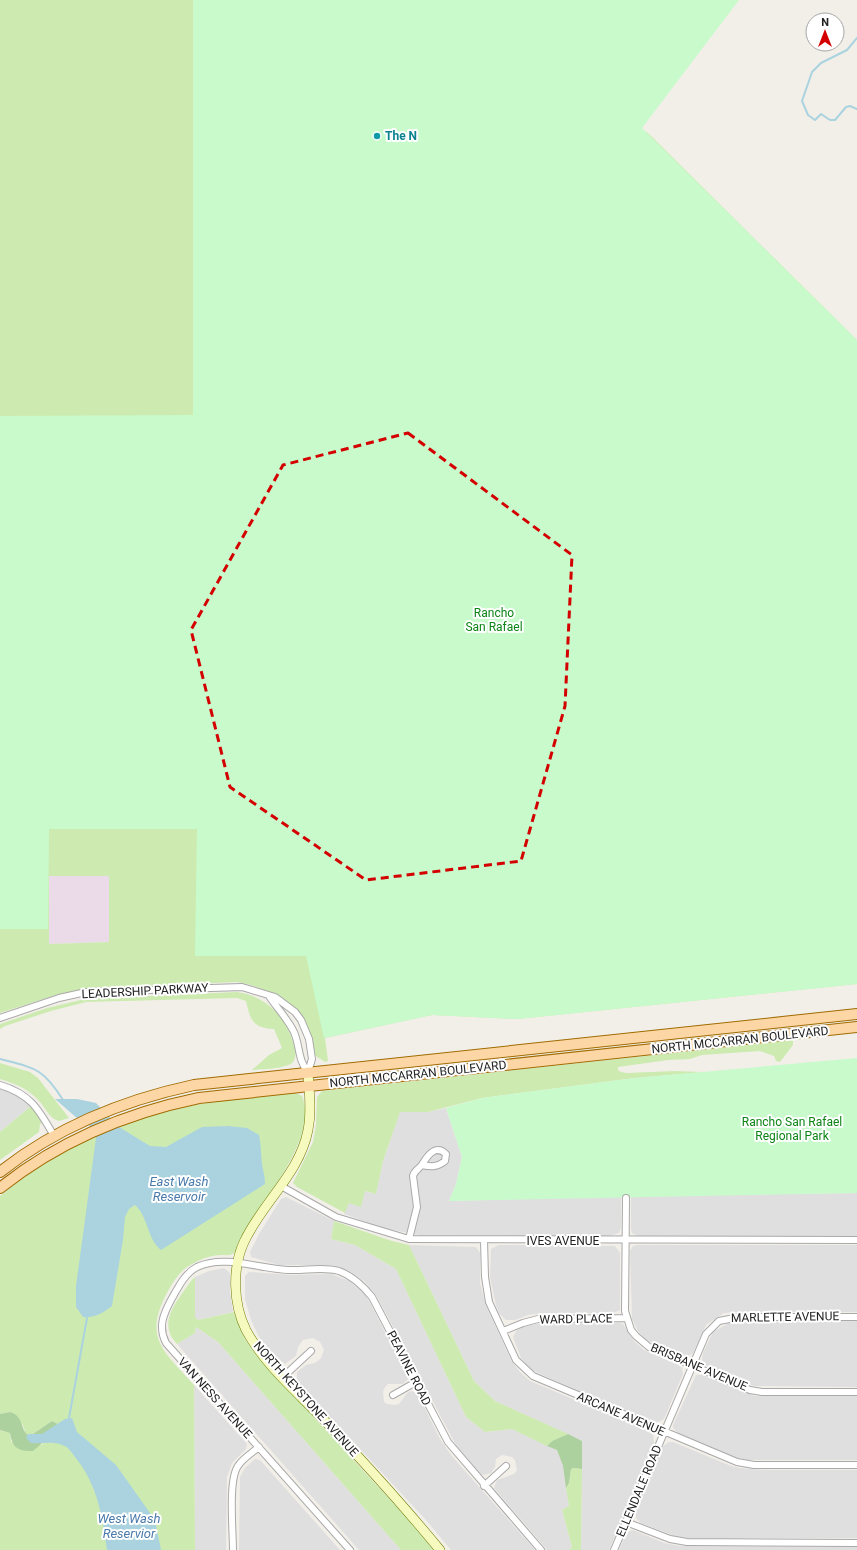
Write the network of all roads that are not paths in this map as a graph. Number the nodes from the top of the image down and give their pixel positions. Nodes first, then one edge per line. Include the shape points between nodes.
1 (269, 996) junction
2 (857, 1014) edge
3 (0, 1018) edge
4 (857, 1027) edge
5 (686, 1032) junction
6 (688, 1045) junction
7 (308, 1072) junction
8 (0, 1085) edge
9 (309, 1085) junction
10 (75, 1125) junction
11 (54, 1136) junction
12 (60, 1147) junction
13 (43, 1157) junction
14 (422, 1165) dead end
15 (0, 1172) edge
16 (281, 1186) junction
17 (0, 1188) edge
18 (626, 1198) dead end
19 (409, 1239) junction
20 (484, 1240) junction
21 (857, 1240) edge
22 (626, 1241) junction
23 (237, 1264) junction
24 (857, 1317) edge
25 (626, 1318) junction
26 (503, 1331) junction
27 (311, 1351) dead end
28 (692, 1366) junction
29 (283, 1377) junction
30 (416, 1382) junction
31 (857, 1392) edge
32 (393, 1395) dead end
33 (664, 1432) junction
34 (259, 1447) junction
35 (857, 1465) edge
36 (506, 1466) dead end
37 (484, 1486) junction
38 (626, 1522) junction
39 (857, 1543) edge
40 (232, 1550) edge
41 (350, 1550) edge
42 (440, 1550) edge
43 (541, 1550) edge
44 (614, 1550) edge

1 - 3 street, LEADERSHIP PARKWAY via 251,989 230,986 99,991 59,998
1 - 7 street via 290,1025 298,1043 301,1061
1 - 7 street, LEADERSHIP PARKWAY via 289,1006 301,1020 309,1039 312,1060
2 - 5 main road, NORTH MCCARRAN BOULEVARD
4 - 6 main road, NORTH MCCARRAN BOULEVARD
5 - 6 main road
5 - 7 main road, NORTH MCCARRAN BOULEVARD
6 - 9 main road, NORTH MCCARRAN BOULEVARD
7 - 9 street, NORTH KEYSTONE AVENUE
7 - 10 main road, NORTH MCCARRAN BOULEVARD via 223,1081 167,1091 117,1107
8 - 11 street via 15,1090 29,1099
9 - 12 main road, NORTH MCCARRAN BOULEVARD via 220,1095 156,1107 104,1126
9 - 16 street, NORTH KEYSTONE AVENUE via 310,1119 306,1139 296,1163
10 - 11 main road, NORTH MCCARRAN BOULEVARD
10 - 12 main road via 61,1140
11 - 13 main road via 54,1142
11 - 15 main road, NORTH MCCARRAN BOULEVARD via 29,1150
12 - 13 main road, NORTH MCCARRAN BOULEVARD
13 - 17 main road, NORTH MCCARRAN BOULEVARD
14 - 19 street via 415,1170 413,1176 417,1207
16 - 19 street, IVES AVENUE via 336,1217
16 - 23 street, NORTH KEYSTONE AVENUE via 247,1235
18 - 22 street, BRISBANE AVENUE
19 - 20 street, IVES AVENUE
20 - 22 street, IVES AVENUE
20 - 26 street, ARCANE AVENUE via 487,1293
21 - 22 street, IVES AVENUE
22 - 25 street, BRISBANE AVENUE
23 - 29 street, NORTH KEYSTONE AVENUE via 236,1295 244,1325 257,1348
23 - 30 street, PEAVINE ROAD via 287,1270 332,1269 358,1282 372,1297
23 - 34 street, VAN NESS AVENUE via 209,1264 190,1271 167,1308 161,1331 170,1349
24 - 28 street, MARLETTE AVENUE via 724,1318 709,1329
25 - 26 street, WARD PLACE via 538,1319
25 - 28 street, BRISBANE AVENUE via 631,1330 642,1342
26 - 33 street, ARCANE AVENUE via 516,1360 533,1376
27 - 29 street
28 - 31 street, BRISBANE AVENUE via 756,1391
28 - 33 street, ELLENDALE ROAD
29 - 42 street, NORTH KEYSTONE AVENUE
30 - 32 street
30 - 37 street, PEAVINE ROAD via 448,1442
33 - 35 street, ARCANE AVENUE via 729,1460 745,1464
33 - 38 street, ELLENDALE ROAD
34 - 40 street via 235,1472
34 - 41 street, VAN NESS AVENUE
36 - 37 street
37 - 43 street, PEAVINE ROAD
38 - 39 street via 670,1539 687,1542
38 - 44 street, ELLENDALE ROAD

